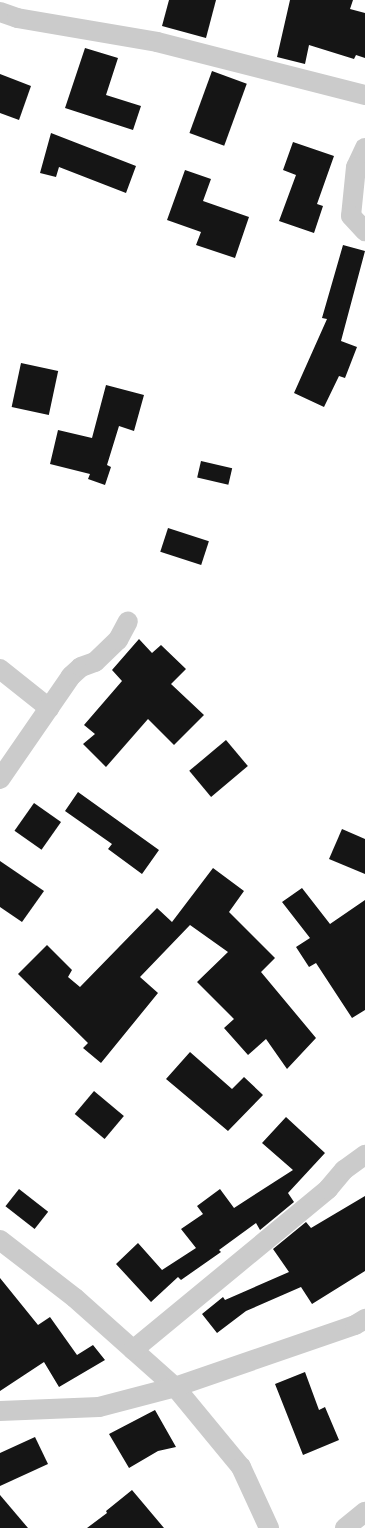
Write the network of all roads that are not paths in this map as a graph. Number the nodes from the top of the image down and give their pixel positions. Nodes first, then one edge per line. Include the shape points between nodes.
1 (0, 12) edge
2 (365, 95) edge
3 (365, 148) edge
4 (365, 231) edge
5 (128, 621) dead end
6 (0, 669) edge
7 (49, 708) junction
8 (0, 779) edge
9 (365, 1155) edge
10 (0, 1240) edge
11 (365, 1319) edge
12 (133, 1350) junction
13 (175, 1387) junction
14 (0, 1411) edge
15 (365, 1512) edge
16 (269, 1528) edge
17 (345, 1528) edge

1 - 2 street via 17,18 157,42
3 - 4 street via 356,167 351,216
5 - 7 street via 118,640 95,662 71,676
6 - 7 street
7 - 8 street
9 - 12 street via 344,1170 328,1189
10 - 12 street via 75,1298
11 - 13 street via 335,1332
12 - 13 street
13 - 14 street via 99,1407
13 - 16 street via 241,1467
15 - 17 street

